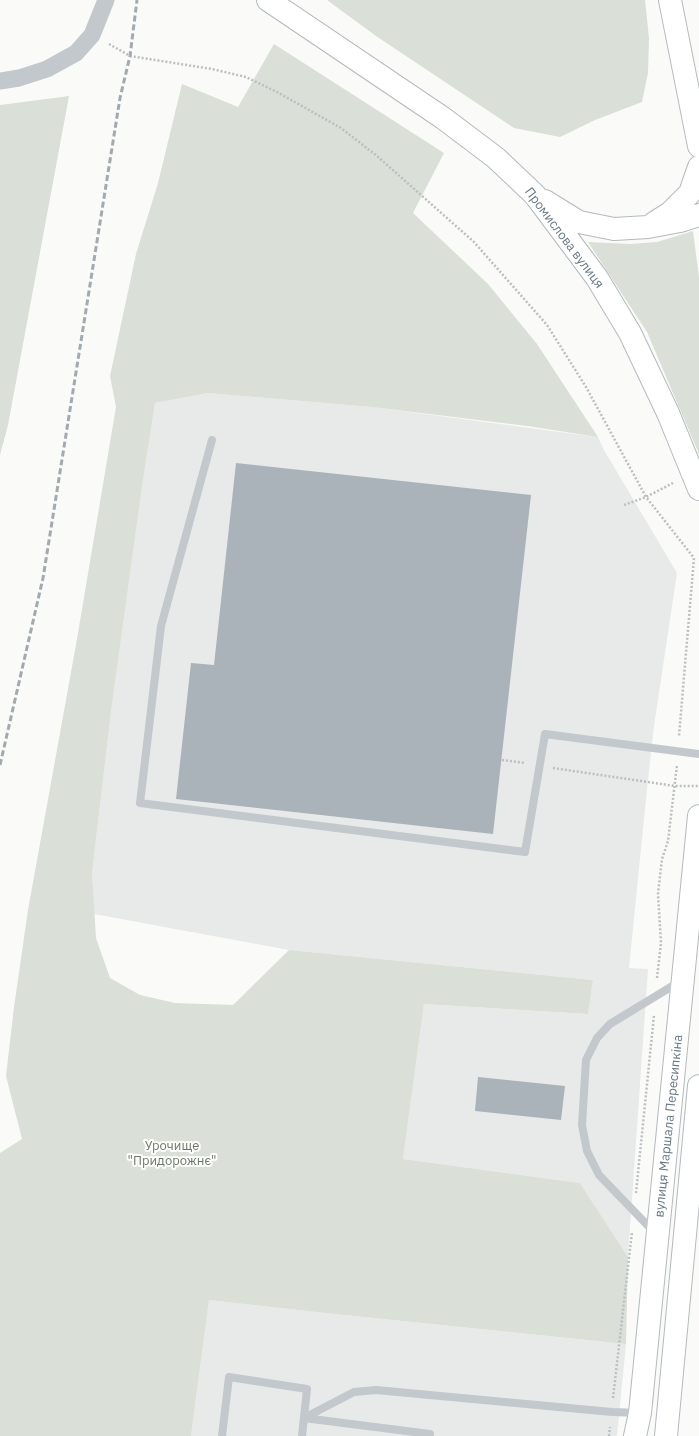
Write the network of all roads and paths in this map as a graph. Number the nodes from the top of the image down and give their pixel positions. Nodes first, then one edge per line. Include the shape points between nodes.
1 (106, 0) edge
2 (268, 0) edge
3 (670, 0) edge
4 (92, 35) junction
5 (0, 81) edge
6 (699, 146) edge
7 (699, 167) edge
8 (535, 195) junction
9 (699, 215) edge
10 (648, 228) junction
11 (212, 440) dead end
12 (696, 480) edge
13 (646, 498) junction
14 (624, 506) dead end
15 (678, 752) junction
16 (699, 754) edge
17 (502, 760) dead end
18 (540, 766) junction
19 (675, 786) junction
20 (699, 786) edge
21 (699, 816) edge
22 (684, 979) junction
23 (656, 996) junction
24 (699, 1086) edge
25 (635, 1212) junction
26 (658, 1236) junction
27 (612, 1412) junction
28 (640, 1413) junction
29 (304, 1418) junction
30 (430, 1434) dead end
31 (222, 1436) edge
32 (302, 1436) edge
33 (609, 1436) edge
34 (635, 1436) edge
35 (666, 1436) edge

1 - 4 street
2 - 8 main road, Промислова вулиця via 443,118 496,158
3 - 6 main road
4 - 5 street via 76,53 48,69
4 - 13 path via 130,56 246,77 341,128 377,156 474,242 547,325 586,387
7 - 10 main road via 690,193 670,213
8 - 10 main road via 579,222 614,229
8 - 12 main road, Промислова вулиця via 597,278 630,333
9 - 10 main road
11 - 18 lane via 161,626 140,803 525,852
12 - 13 path
13 - 14 path
13 - 15 path via 694,558
15 - 16 lane
15 - 18 lane via 545,734
15 - 19 path
17 - 18 path
18 - 19 path
19 - 20 path
19 - 23 path via 659,887 661,943
21 - 22 main road, вулиця Маршала Пересипкіна
22 - 23 lane
22 - 26 main road, вулиця Маршала Пересипкіна
23 - 25 path
23 - 25 lane via 610,1024 598,1038 586,1060 582,1125 587,1151 599,1175
24 - 35 main road, вулиця Маршала Пересипкіна
25 - 26 lane
25 - 27 path
26 - 28 main road, вулиця Маршала Пересипкіна
27 - 28 lane
27 - 29 lane via 376,1390 354,1392
27 - 33 path
28 - 34 main road, вулиця Маршала Пересипкіна
29 - 30 lane
29 - 31 lane via 307,1389 229,1377
29 - 32 lane

